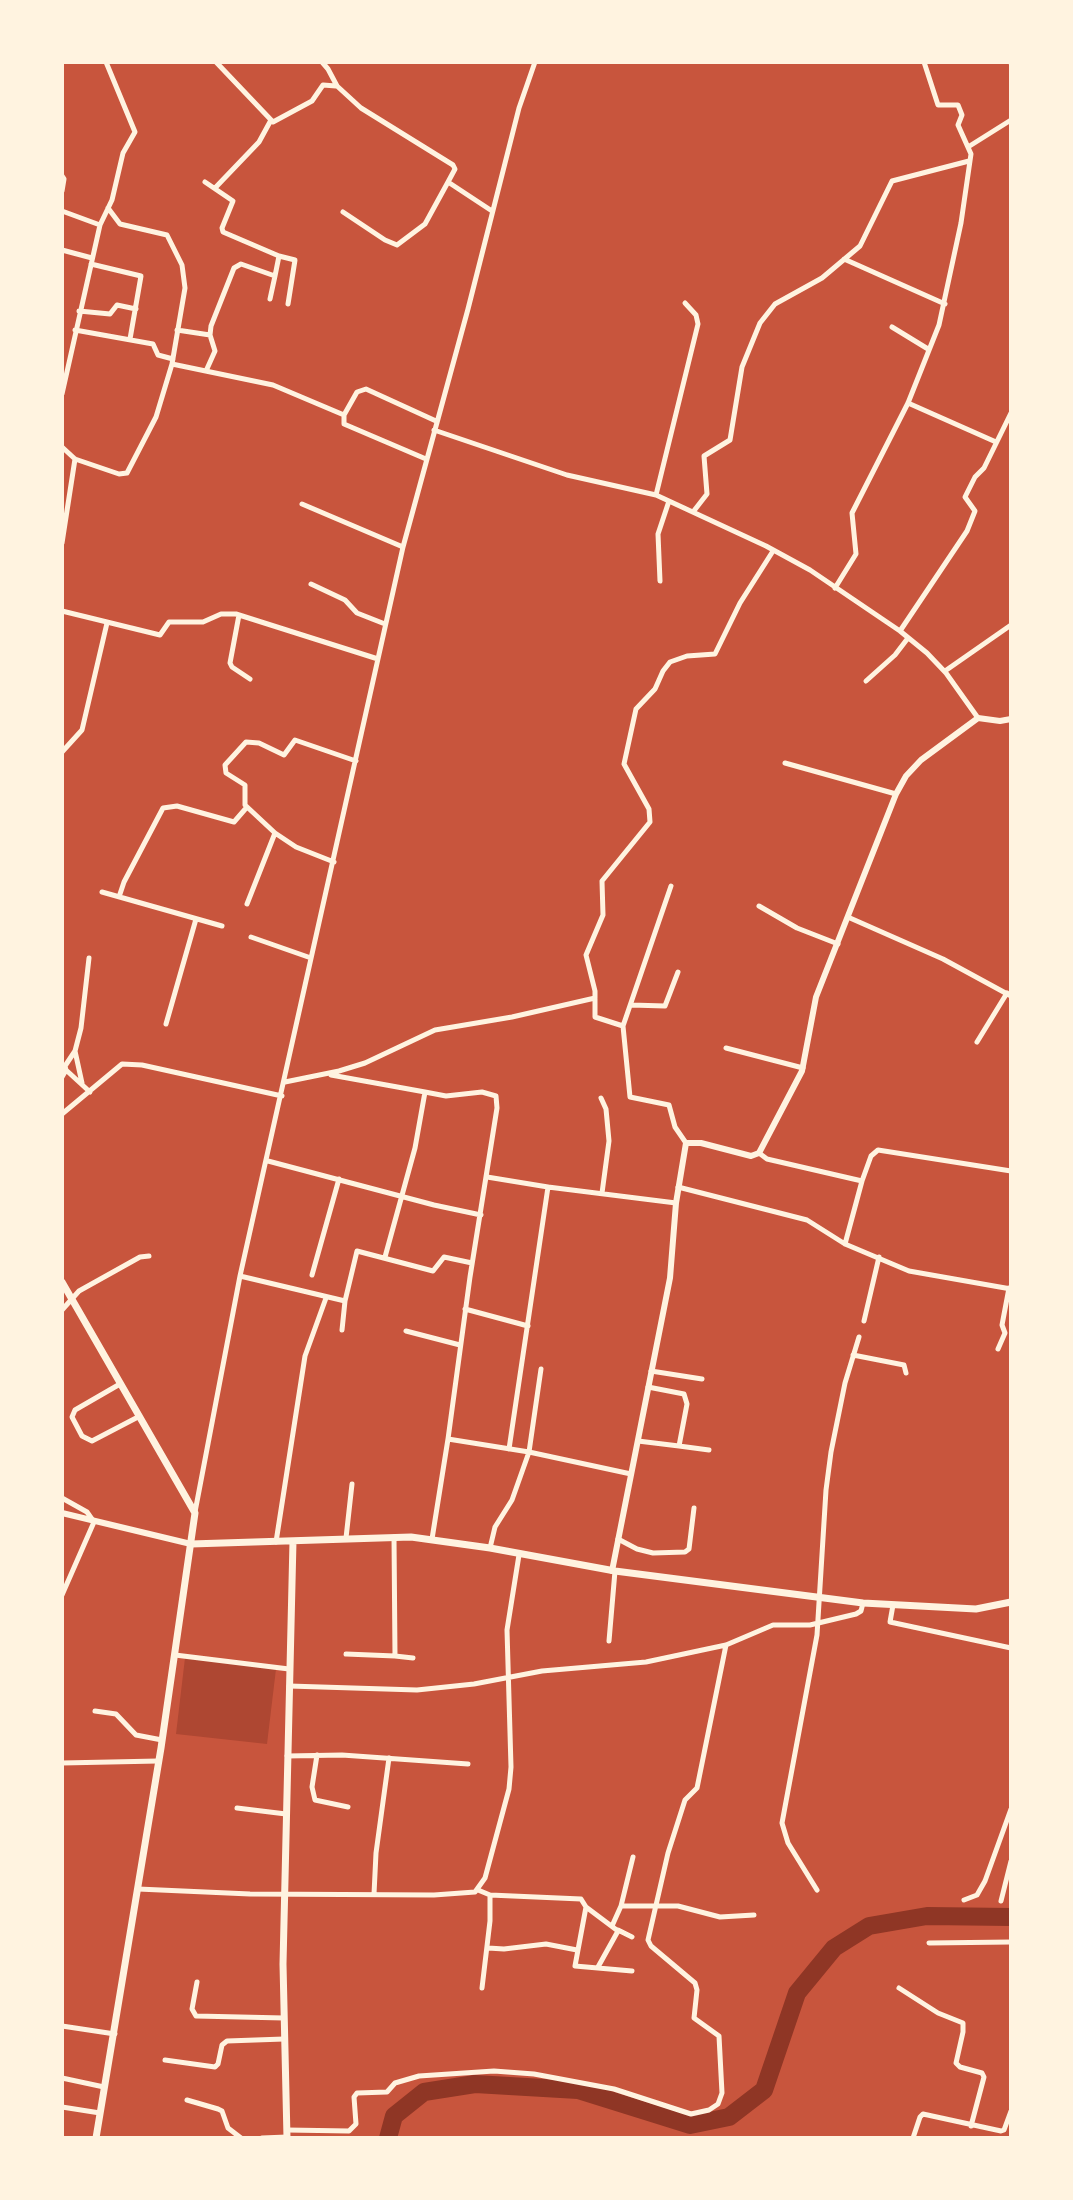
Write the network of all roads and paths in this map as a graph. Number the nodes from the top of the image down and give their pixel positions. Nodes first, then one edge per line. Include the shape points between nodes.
1 (106, 62) edge
2 (216, 62) edge
3 (322, 62) edge
4 (535, 62) edge
5 (924, 62) edge
6 (337, 86) junction
7 (271, 120) junction
8 (1011, 120) edge
9 (968, 147) junction
10 (969, 161) junction
11 (62, 176) edge
12 (205, 182) dead end
13 (448, 182) junction
14 (215, 188) junction
15 (62, 191) edge
16 (108, 208) junction
17 (62, 211) edge
18 (492, 211) junction
19 (343, 212) dead end
20 (100, 225) junction
21 (62, 250) edge
22 (279, 256) junction
23 (844, 259) junction
24 (91, 261) junction
25 (275, 276) junction
26 (270, 299) dead end
27 (685, 303) dead end
28 (288, 304) dead end
29 (945, 304) junction
30 (136, 309) junction
31 (79, 311) junction
32 (892, 327) dead end
33 (75, 330) junction
34 (177, 330) junction
35 (210, 335) junction
36 (130, 339) junction
37 (928, 349) junction
38 (172, 362) junction
39 (206, 371) junction
40 (62, 394) edge
41 (908, 403) junction
42 (1011, 413) edge
43 (344, 415) junction
44 (436, 421) junction
45 (434, 430) junction
46 (996, 442) junction
47 (62, 447) edge
48 (75, 459) junction
49 (426, 459) junction
50 (656, 495) junction
51 (669, 501) junction
52 (302, 504) dead end
53 (693, 512) junction
54 (62, 543) edge
55 (403, 547) junction
56 (773, 551) junction
57 (660, 581) dead end
58 (311, 584) dead end
59 (835, 588) junction
60 (62, 611) edge
61 (239, 615) junction
62 (107, 623) junction
63 (385, 624) junction
64 (1011, 625) edge
65 (900, 631) junction
66 (908, 638) junction
67 (378, 659) junction
68 (946, 672) junction
69 (250, 679) dead end
70 (866, 681) dead end
71 (978, 718) junction
72 (1011, 719) edge
73 (62, 752) edge
74 (356, 761) junction
75 (785, 763) dead end
76 (896, 794) junction
77 (247, 807) junction
78 (275, 833) junction
79 (334, 862) junction
80 (671, 886) dead end
81 (102, 892) dead end
82 (119, 897) junction
83 (247, 904) dead end
84 (759, 906) dead end
85 (850, 918) junction
86 (196, 919) junction
87 (222, 926) dead end
88 (251, 937) dead end
89 (838, 944) junction
90 (89, 958) dead end
91 (311, 958) junction
92 (678, 972) dead end
93 (1009, 994) edge
94 (595, 998) junction
95 (631, 1005) junction
96 (166, 1024) dead end
97 (623, 1026) junction
98 (977, 1042) dead end
99 (726, 1048) dead end
100 (75, 1051) junction
101 (65, 1068) edge
102 (803, 1068) junction
103 (329, 1074) junction
104 (62, 1077) edge
105 (80, 1079) junction
106 (285, 1082) junction
107 (90, 1092) junction
108 (425, 1092) junction
109 (282, 1096) junction
110 (601, 1098) dead end
111 (62, 1114) edge
112 (686, 1143) junction
113 (759, 1153) junction
114 (268, 1161) junction
115 (1011, 1171) edge
116 (487, 1177) junction
117 (339, 1179) junction
118 (862, 1181) junction
119 (548, 1187) junction
120 (678, 1187) junction
121 (602, 1193) junction
122 (400, 1196) junction
123 (676, 1203) junction
124 (481, 1215) junction
125 (845, 1244) junction
126 (149, 1256) dead end
127 (385, 1257) junction
128 (879, 1257) junction
129 (472, 1263) junction
130 (312, 1275) dead end
131 (240, 1276) junction
132 (62, 1282) edge
133 (1010, 1289) edge
134 (326, 1298) junction
135 (73, 1300) junction
136 (345, 1301) junction
137 (465, 1309) junction
138 (62, 1310) edge
139 (864, 1321) dead end
140 (528, 1326) junction
141 (342, 1330) dead end
142 (406, 1331) dead end
143 (859, 1337) dead end
144 (460, 1345) junction
145 (998, 1349) dead end
146 (853, 1355) junction
147 (541, 1369) dead end
148 (651, 1371) junction
149 (906, 1373) dead end
150 (702, 1379) dead end
151 (120, 1384) junction
152 (648, 1387) junction
153 (138, 1417) junction
154 (448, 1439) junction
155 (638, 1441) junction
156 (679, 1446) junction
157 (509, 1449) junction
158 (709, 1450) dead end
159 (529, 1452) junction
160 (631, 1474) junction
161 (352, 1484) dead end
162 (62, 1498) edge
163 (694, 1508) dead end
164 (62, 1513) edge
165 (195, 1516) junction
166 (94, 1522) junction
167 (346, 1534) junction
168 (394, 1536) junction
169 (432, 1539) junction
170 (293, 1541) junction
171 (191, 1542) junction
172 (276, 1542) junction
173 (617, 1542) junction
174 (490, 1545) junction
175 (519, 1555) junction
176 (614, 1571) junction
177 (63, 1591) edge
178 (819, 1597) junction
179 (1011, 1602) edge
180 (863, 1603) junction
181 (893, 1605) junction
182 (818, 1623) junction
183 (609, 1641) dead end
184 (726, 1645) junction
185 (1011, 1648) edge
186 (346, 1654) dead end
187 (175, 1655) junction
188 (395, 1656) junction
189 (413, 1658) dead end
190 (289, 1669) junction
191 (506, 1677) junction
192 (289, 1686) junction
193 (95, 1711) dead end
194 (162, 1740) junction
195 (317, 1755) junction
196 (287, 1756) junction
197 (389, 1758) junction
198 (158, 1761) junction
199 (62, 1763) edge
200 (468, 1764) dead end
201 (348, 1807) dead end
202 (237, 1808) dead end
203 (1011, 1809) edge
204 (286, 1814) junction
205 (633, 1857) dead end
206 (1011, 1861) edge
207 (138, 1889) junction
208 (478, 1890) junction
209 (817, 1890) dead end
210 (284, 1894) junction
211 (374, 1894) junction
212 (490, 1895) junction
213 (964, 1900) dead end
214 (1001, 1901) dead end
215 (656, 1905) junction
216 (621, 1906) junction
217 (586, 1907) junction
218 (754, 1915) dead end
219 (614, 1928) junction
220 (632, 1937) dead end
221 (1011, 1942) edge
222 (929, 1943) dead end
223 (488, 1948) junction
224 (577, 1950) junction
225 (598, 1967) junction
226 (632, 1971) dead end
227 (197, 1982) dead end
228 (482, 1988) dead end
229 (899, 1988) dead end
230 (284, 2018) junction
231 (62, 2026) edge
232 (115, 2034) junction
233 (284, 2039) junction
234 (165, 2060) dead end
235 (62, 2078) edge
236 (105, 2087) junction
237 (187, 2100) dead end
238 (62, 2107) edge
239 (1011, 2111) edge
240 (100, 2113) junction
241 (971, 2126) junction
242 (287, 2135) edge
243 (96, 2138) edge
244 (241, 2138) edge
245 (262, 2138) edge
246 (913, 2138) edge

1 - 16 street via 135,131 123,153
2 - 7 street
3 - 6 street
4 - 18 street
5 - 9 street via 938,105 959,106 958,125
6 - 7 street via 323,85 312,101
6 - 13 street via 361,108 453,165
7 - 14 street via 259,142
8 - 9 street
9 - 10 street
10 - 23 street via 892,181 867,236
10 - 29 street
11 - 15 street
12 - 14 street
13 - 18 street
13 - 19 street via 425,224 397,245
14 - 22 street via 233,201 222,231
16 - 20 street
16 - 34 street via 120,224 162,232 173,243 186,280
17 - 20 street
18 - 44 street
20 - 24 street
21 - 24 street
22 - 25 street
22 - 28 street via 295,260
23 - 29 street
23 - 53 street via 775,304 760,323 742,367 730,440 704,456 707,494
24 - 30 street via 139,275
24 - 31 street
25 - 26 street
25 - 35 street via 236,265
27 - 50 street via 698,324
29 - 37 street
30 - 31 street via 117,305 110,314
30 - 36 street
31 - 33 street
32 - 37 street
33 - 36 street
33 - 40 street
34 - 35 street
34 - 38 street
35 - 39 street via 215,351
36 - 38 street via 153,344 158,355
37 - 41 street
38 - 39 street
38 - 48 street via 156,417 127,473
39 - 43 street via 273,385
41 - 46 street
41 - 59 street via 852,513 856,554
42 - 46 street
43 - 44 street via 362,388
43 - 49 street via 344,424
44 - 45 street
45 - 49 street
45 - 50 street via 567,475
46 - 65 street via 965,498 975,511 967,531
47 - 48 street
48 - 54 street
49 - 55 street
50 - 51 street
51 - 53 street
51 - 57 street via 658,534
52 - 55 street
53 - 56 street
55 - 63 street
56 - 59 street
56 - 94 street via 715,654 670,662 636,709 624,758 650,819 602,881 603,915 586,955
58 - 63 street
59 - 65 street
60 - 62 street
61 - 62 street via 169,622 160,635
61 - 67 street
61 - 69 street via 230,663
62 - 73 street via 82,730
63 - 67 street
64 - 68 street
65 - 66 street
66 - 68 street
66 - 70 street
67 - 74 street
68 - 71 street
71 - 72 street
71 - 76 street via 921,760
74 - 77 street via 295,740 284,755 246,742 224,770 245,785
74 - 79 street
75 - 76 street
76 - 85 street
77 - 78 street
77 - 82 street via 234,822 177,806 163,808
78 - 79 street
78 - 83 street
79 - 91 street
80 - 95 street
81 - 82 street
82 - 86 street
84 - 89 street
85 - 89 street
85 - 93 street
86 - 87 street
86 - 96 street
88 - 91 street
89 - 102 street via 816,997
90 - 100 street
91 - 106 street
92 - 95 street via 665,1006
93 - 98 street
94 - 97 street via 596,1018
94 - 103 street via 435,1030
95 - 97 street
97 - 112 street via 630,1097 669,1105
99 - 102 street
100 - 101 street
100 - 105 street
101 - 104 street
101 - 105 street
102 - 113 street
103 - 106 street
103 - 108 street
105 - 107 street
106 - 109 street
107 - 109 street via 117,1066 132,1064
107 - 111 street
108 - 116 street via 482,1092 498,1099
108 - 122 street
109 - 114 street
110 - 121 street via 609,1141
112 - 113 street via 751,1156
112 - 120 street
113 - 118 street
114 - 117 street
114 - 131 street
115 - 118 street via 878,1150
116 - 119 street
116 - 124 street
117 - 122 street
117 - 130 street
118 - 125 street
119 - 121 street
119 - 140 street
120 - 123 street
120 - 125 street via 807,1220
121 - 123 street
122 - 124 street
122 - 127 street
123 - 148 street via 670,1278
124 - 129 street
125 - 128 street
126 - 135 street
127 - 129 street via 433,1271 444,1257
127 - 136 street via 357,1251
128 - 133 street via 909,1271
128 - 139 street
129 - 137 street
131 - 134 street
131 - 165 street
132 - 135 main road
133 - 145 street
134 - 136 street
134 - 172 street via 305,1356
135 - 138 street
135 - 151 main road
136 - 141 street
137 - 140 street
137 - 144 street
140 - 157 street
142 - 144 street
143 - 146 street
144 - 154 street
146 - 149 street via 904,1365
146 - 178 street via 831,1452
147 - 159 street
148 - 150 street
148 - 152 street
151 - 153 main road
151 - 153 street via 75,1410 72,1417 82,1436 92,1441
152 - 155 street
152 - 156 street via 687,1398
153 - 165 main road
154 - 157 street
154 - 169 street
155 - 156 street
155 - 160 street
156 - 158 street
157 - 159 street
159 - 160 street
159 - 174 street
160 - 173 street
161 - 167 street
162 - 166 street
163 - 173 street via 685,1552 653,1553
164 - 166 street
165 - 171 main road
166 - 171 street
166 - 177 street
167 - 168 main road
167 - 170 main road
168 - 169 main road
168 - 188 street
169 - 174 main road
170 - 172 main road
170 - 190 main road
171 - 172 main road
171 - 187 main road
173 - 176 street
174 - 175 main road
175 - 176 main road
175 - 191 street via 508,1607
176 - 178 main road
176 - 183 street
178 - 180 main road
178 - 182 street
179 - 181 main road via 976,1609
180 - 181 main road
180 - 182 street via 859,1613
181 - 185 street via 890,1622
182 - 184 street via 773,1625
182 - 209 street via 782,1823
184 - 191 street via 646,1662
184 - 215 street via 697,1788 685,1800
186 - 188 street
187 - 190 street
187 - 194 main road
188 - 189 street
190 - 192 main road
191 - 192 street via 417,1690
191 - 208 street via 509,1789
192 - 196 main road
193 - 194 street via 116,1714 136,1735
194 - 198 main road
195 - 196 street
195 - 197 street
195 - 201 street via 315,1800
196 - 204 main road
197 - 200 street
197 - 211 street
198 - 199 street
198 - 207 main road
202 - 204 street
203 - 213 street via 985,1881 977,1895
204 - 210 main road
205 - 216 street
206 - 214 street
207 - 210 street
207 - 232 main road
208 - 211 street
208 - 212 street
210 - 211 street
210 - 230 main road
212 - 217 street via 578,1898
212 - 223 street
215 - 216 street
215 - 218 street via 691,1908 714,1917
215 - 242 street via 648,1943 695,1983 694,2018 719,2036 722,2093 714,2107 691,2114 614,2089 494,2071 419,2076 395,2083 387,2092 357,2093 356,2124 349,2131
216 - 219 street
217 - 219 street
217 - 224 street
219 - 220 street
219 - 225 street via 617,1936
221 - 222 street
223 - 224 street via 546,1944
223 - 228 street
224 - 225 street via 575,1966
225 - 226 street
227 - 230 street via 192,2009 196,2016
229 - 241 street via 963,2023 956,2063 984,2077
230 - 233 main road
231 - 232 street
232 - 236 main road
233 - 234 street via 227,2041 215,2067
233 - 242 main road
235 - 236 street
236 - 240 main road
237 - 244 street via 222,2111 228,2128
238 - 240 street
239 - 241 street via 1004,2130
240 - 243 main road
241 - 246 street via 923,2114
242 - 245 street

